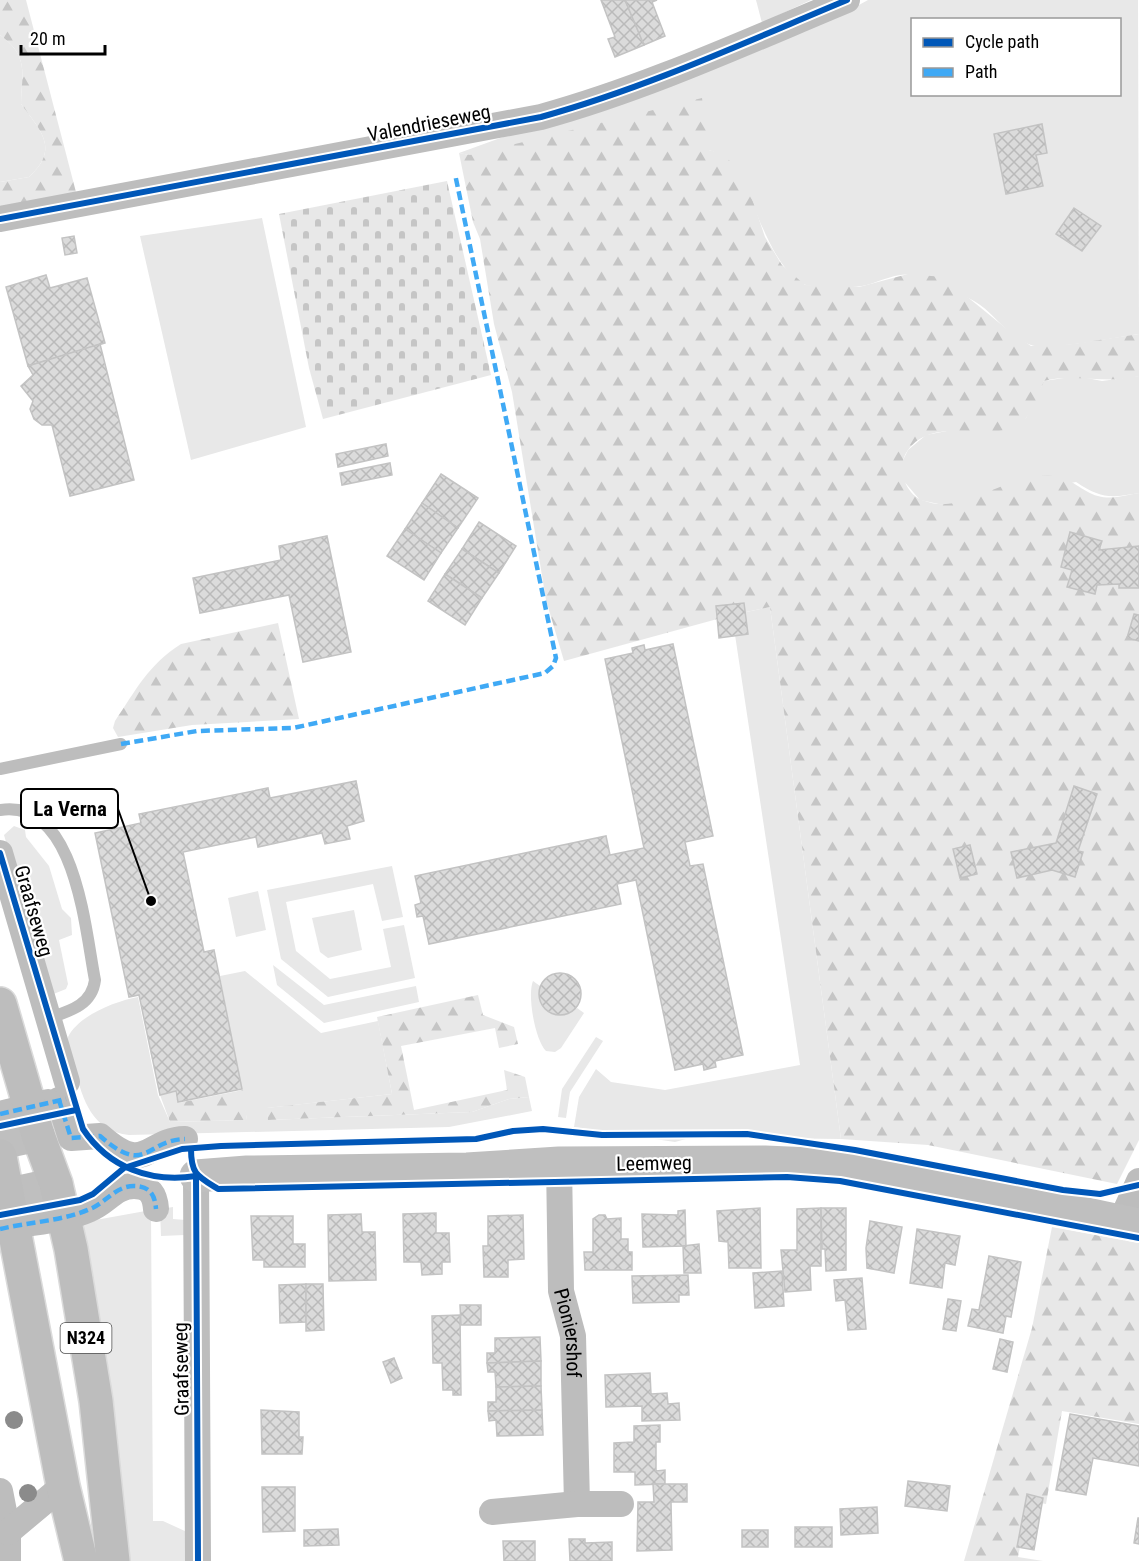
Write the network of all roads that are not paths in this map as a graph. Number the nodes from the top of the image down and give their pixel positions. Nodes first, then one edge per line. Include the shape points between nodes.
1 (847, 0) edge
2 (0, 219) edge
3 (121, 744) dead end
4 (0, 769) edge
5 (0, 810) edge
6 (0, 853) edge
7 (0, 1004) edge
8 (48, 1018) junction
9 (44, 1106) edge
10 (185, 1138) dead end
11 (0, 1143) edge
12 (121, 1152) junction
13 (0, 1156) edge
14 (560, 1163) junction
15 (196, 1176) joint
16 (1139, 1181) edge
17 (56, 1184) junction
18 (127, 1187) junction
19 (4, 1195) edge
20 (156, 1209) dead end
21 (64, 1216) junction
22 (1130, 1223) edge
23 (7, 1228) edge
24 (63, 1486) junction
25 (0, 1491) edge
26 (577, 1504) junction
27 (621, 1504) dead end
28 (492, 1512) dead end
29 (8, 1532) junction
30 (8, 1561) edge
31 (81, 1561) edge
32 (113, 1561) edge
33 (198, 1561) edge

1 - 2 street, Valendrieseweg via 658,77 541,117
3 - 4 lane
5 - 8 lane via 20,809 36,817 63,845 72,870 94,990 75,1009
6 - 8 street, Graafseweg
7 - 9 main road, Graafseweg / N324
8 - 9 street, Graafseweg
9 - 11 street
9 - 12 street via 71,1138 100,1136
9 - 17 main road, Graafseweg / N324
10 - 12 street via 165,1142 145,1154
12 - 18 street
13 - 19 main road, N324
14 - 15 street, Leemweg
14 - 22 street, Leemweg via 835,1165 918,1178
14 - 26 street, Pioniershof via 561,1292 573,1336
15 - 33 street, Graafseweg
16 - 22 street
17 - 19 street
17 - 21 main road, Graafseweg / N324
18 - 20 street via 150,1191
18 - 21 street via 92,1209
19 - 23 main road, N324
21 - 23 street
21 - 32 main road, Graafseweg / N324 via 96,1401
23 - 24 main road, N324
24 - 29 street
24 - 31 main road, N324
25 - 29 street
26 - 27 street
26 - 28 street
29 - 30 street

